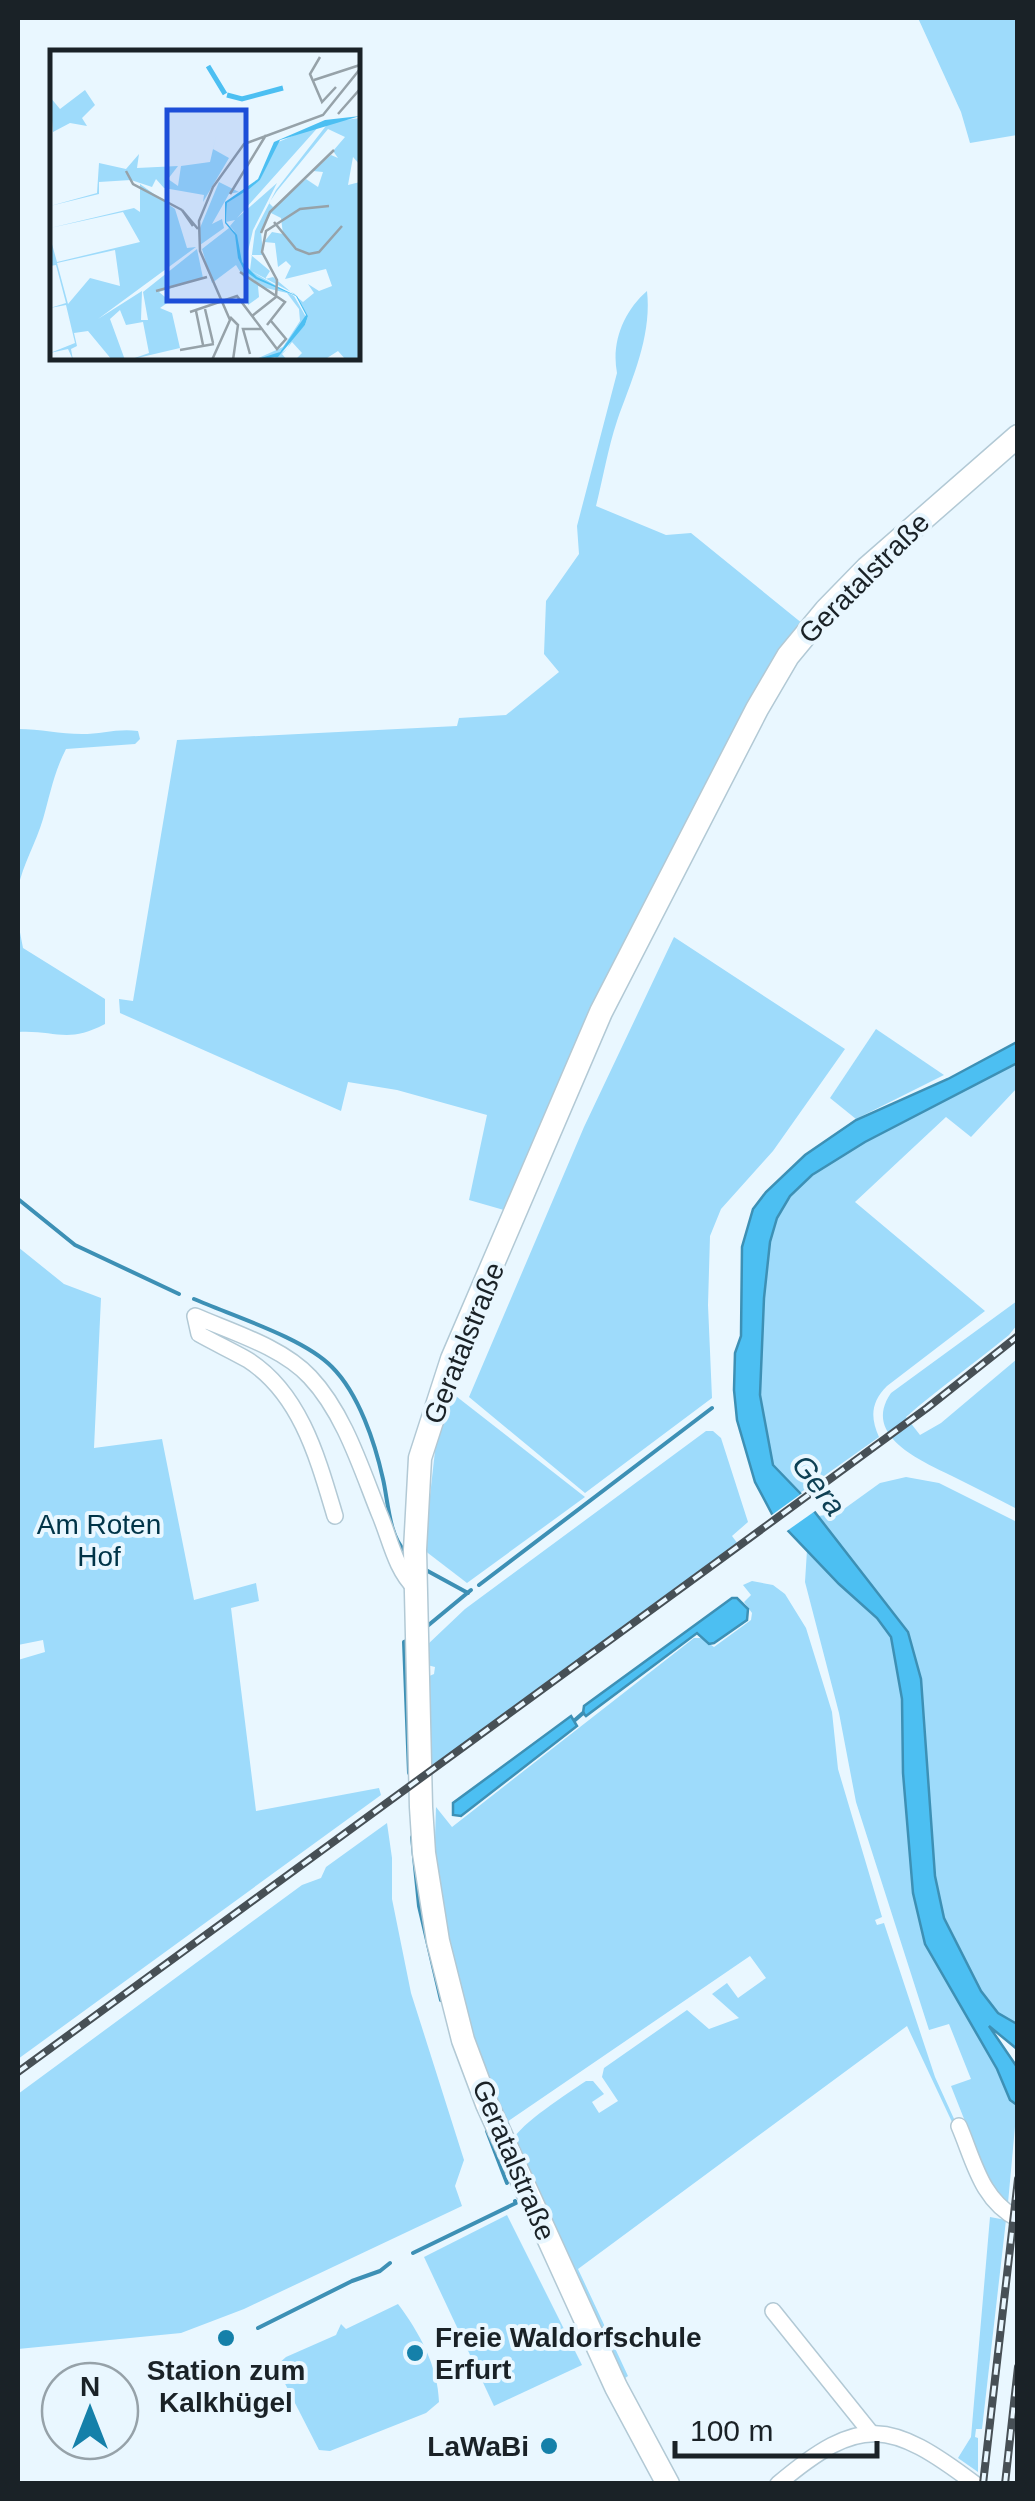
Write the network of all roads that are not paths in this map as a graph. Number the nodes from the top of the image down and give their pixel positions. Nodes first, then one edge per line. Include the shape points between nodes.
1 (1018, 436) edge
2 (335, 1516) dead end
3 (415, 1588) junction
4 (959, 2126) dead end
5 (1018, 2219) edge
6 (773, 2310) dead end
7 (871, 2434) junction
8 (668, 2484) edge
9 (778, 2484) edge
10 (975, 2484) edge

1 - 3 street, Geratalstraße via 866,568 788,656 757,709 601,1012 441,1389 420,1458
2 - 3 street via 293,1404 250,1362 198,1334 196,1316 308,1375 337,1419 399,1569
3 - 8 street, Geratalstraße via 424,1853 464,2040 616,2387
4 - 5 street via 988,2196
6 - 7 street
7 - 9 street via 832,2443
7 - 10 street via 908,2441

